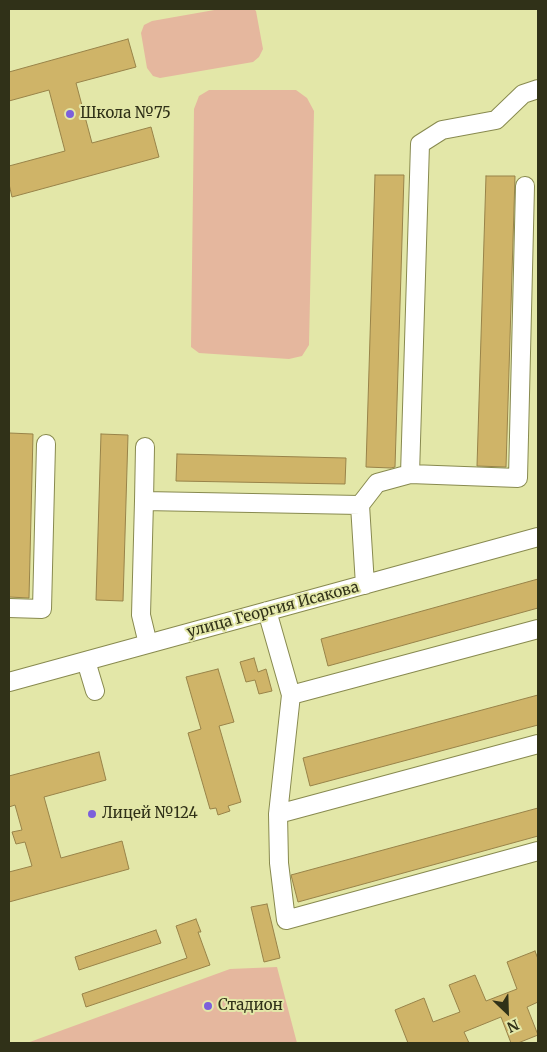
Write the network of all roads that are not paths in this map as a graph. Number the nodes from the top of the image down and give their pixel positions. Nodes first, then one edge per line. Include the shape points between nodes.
1 (538, 90) edge
2 (525, 186) dead end
3 (46, 444) dead end
4 (145, 447) dead end
5 (410, 474) junction
6 (144, 501) junction
7 (360, 505) junction
8 (538, 537) edge
9 (365, 585) junction
10 (9, 608) edge
11 (267, 611) junction
12 (538, 628) edge
13 (148, 644) junction
14 (86, 661) junction
15 (9, 682) edge
16 (94, 691) dead end
17 (292, 695) junction
18 (538, 744) edge
19 (278, 814) junction
20 (538, 851) edge

1 - 5 street via 522,94 496,120 442,130 420,144
2 - 5 street via 518,478
3 - 10 street via 42,608
4 - 6 street
5 - 7 street via 376,483
6 - 7 street
6 - 13 street via 141,615
7 - 9 street
8 - 9 street, улица Георгия Исакова
9 - 11 street, улица Георгия Исакова
11 - 13 street, улица Георгия Исакова
11 - 17 street
12 - 17 street
13 - 14 street, улица Георгия Исакова
14 - 15 street, улица Георгия Исакова
14 - 16 street
17 - 19 street
18 - 19 street
19 - 20 street via 279,863 286,920

